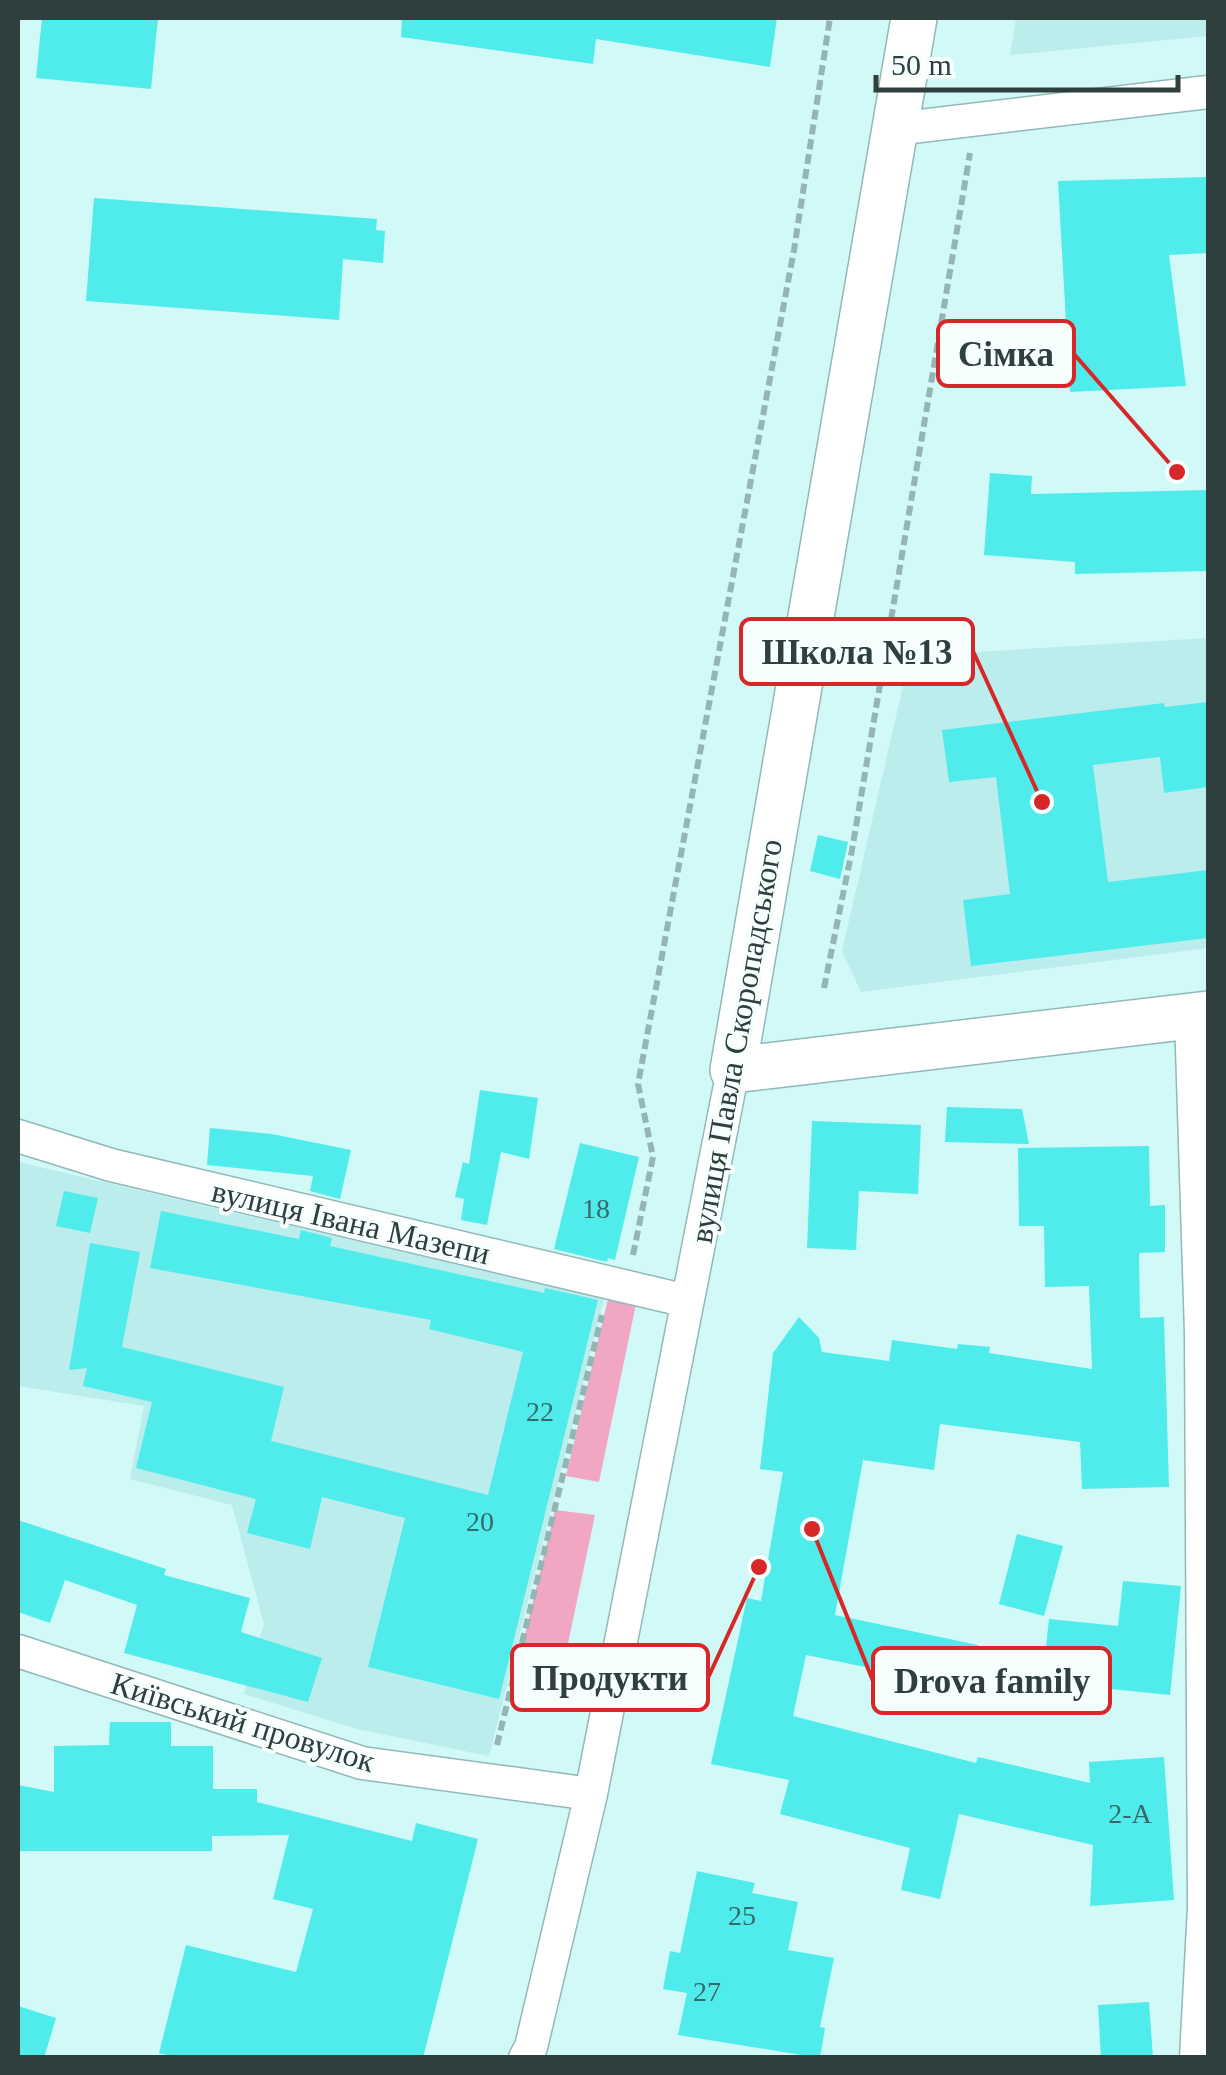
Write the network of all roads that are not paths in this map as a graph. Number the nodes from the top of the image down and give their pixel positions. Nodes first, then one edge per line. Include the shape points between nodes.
1 (914, 18) edge
2 (1208, 92) edge
3 (894, 129) junction
4 (1200, 1015) edge
5 (733, 1070) junction
6 (18, 1136) edge
7 (688, 1300) junction
8 (18, 1651) edge
9 (590, 1794) junction
10 (526, 2058) edge
11 (1196, 2058) edge

1 - 3 street, вулиця Павла Скоропадського
2 - 3 street
3 - 5 street, вулиця Павла Скоропадського
4 - 5 street
4 - 11 street via 1204,1907
5 - 7 street, вулиця Павла Скоропадського
6 - 7 street, вулиця Івана Мазепи via 111,1165
7 - 9 street, вулиця Павла Скоропадського
8 - 9 street, Київський провулок via 362,1763
9 - 10 street, вулиця Павла Скоропадського

